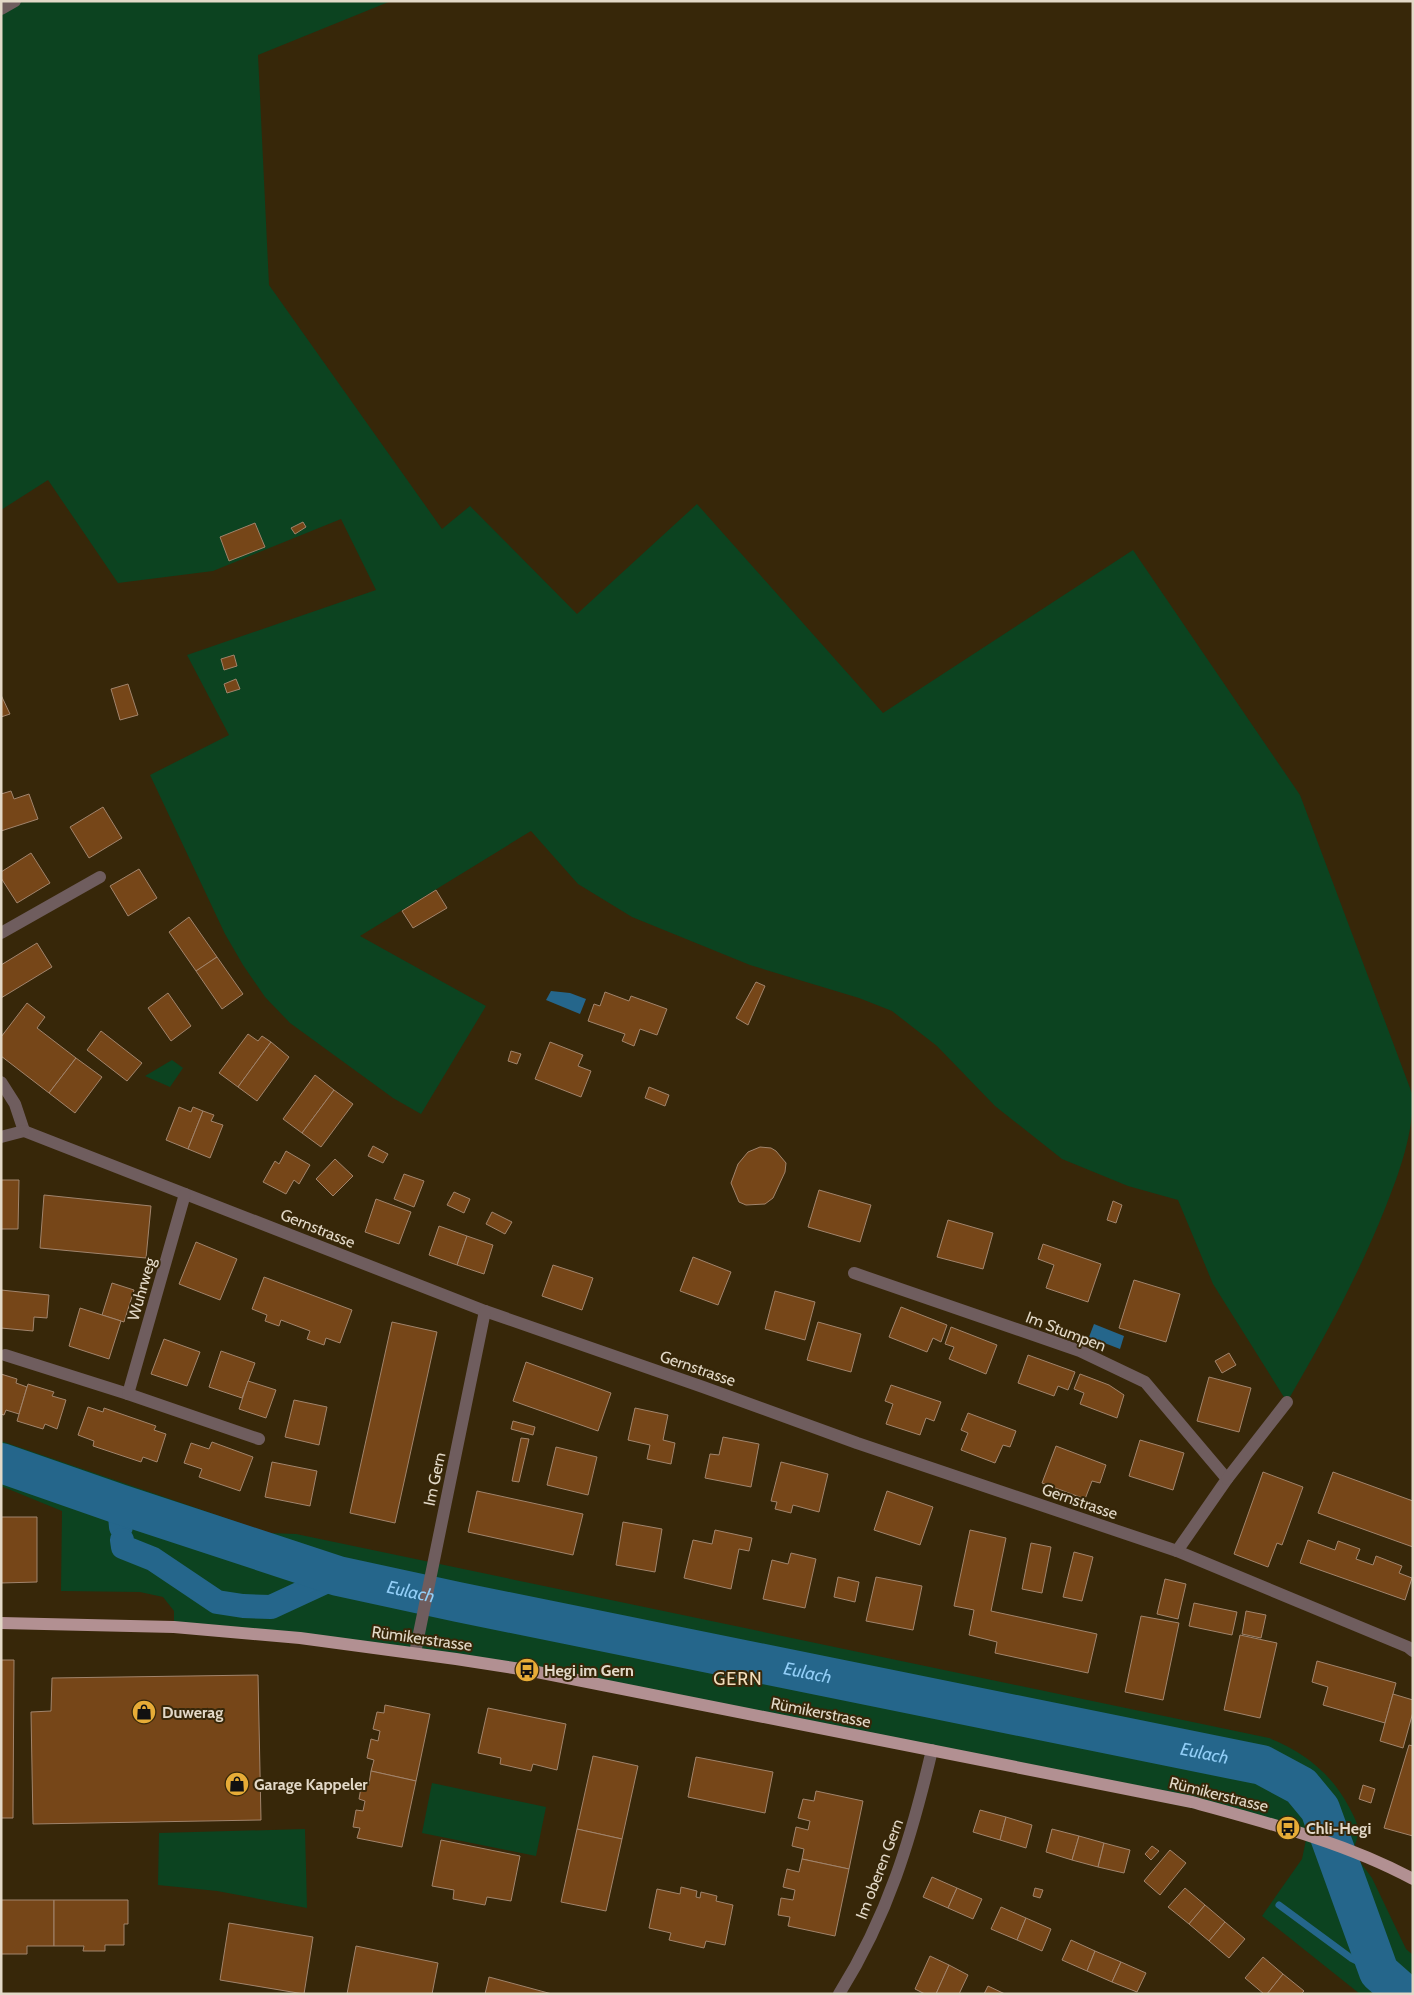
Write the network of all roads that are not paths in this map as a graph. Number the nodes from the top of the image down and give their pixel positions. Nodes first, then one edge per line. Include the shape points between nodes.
1 (15, 1) edge
2 (1, 9) edge
3 (100, 877) dead end
4 (1, 933) edge
5 (1, 1082) edge
6 (24, 1131) junction
7 (1, 1137) edge
8 (185, 1194) junction
9 (854, 1272) dead end
10 (485, 1311) junction
11 (5, 1355) dead end
12 (128, 1394) junction
13 (1287, 1402) dead end
14 (259, 1439) dead end
15 (1227, 1479) junction
16 (1177, 1551) junction
17 (1, 1623) edge
18 (1413, 1651) edge
19 (415, 1652) junction
20 (932, 1750) junction
21 (1413, 1879) edge
22 (839, 1994) edge

1 - 2 street
3 - 4 street
5 - 6 street via 15,1104
6 - 7 street
6 - 8 street, Gernstrasse
8 - 10 street, Gernstrasse
8 - 12 street, Wuhrweg
9 - 15 street, Im Stumpen via 1080,1351 1145,1382
10 - 16 street, Gernstrasse
10 - 19 street, Im Gern
11 - 12 street
12 - 14 street
13 - 15 street
15 - 16 street
16 - 18 street, Gernstrasse
17 - 19 main road, Rümikerstrasse via 174,1627
19 - 20 main road, Rümikerstrasse via 527,1670
20 - 21 main road, Rümikerstrasse via 1192,1802 1317,1838
20 - 22 street, Im oberen Gern via 913,1828 892,1891

